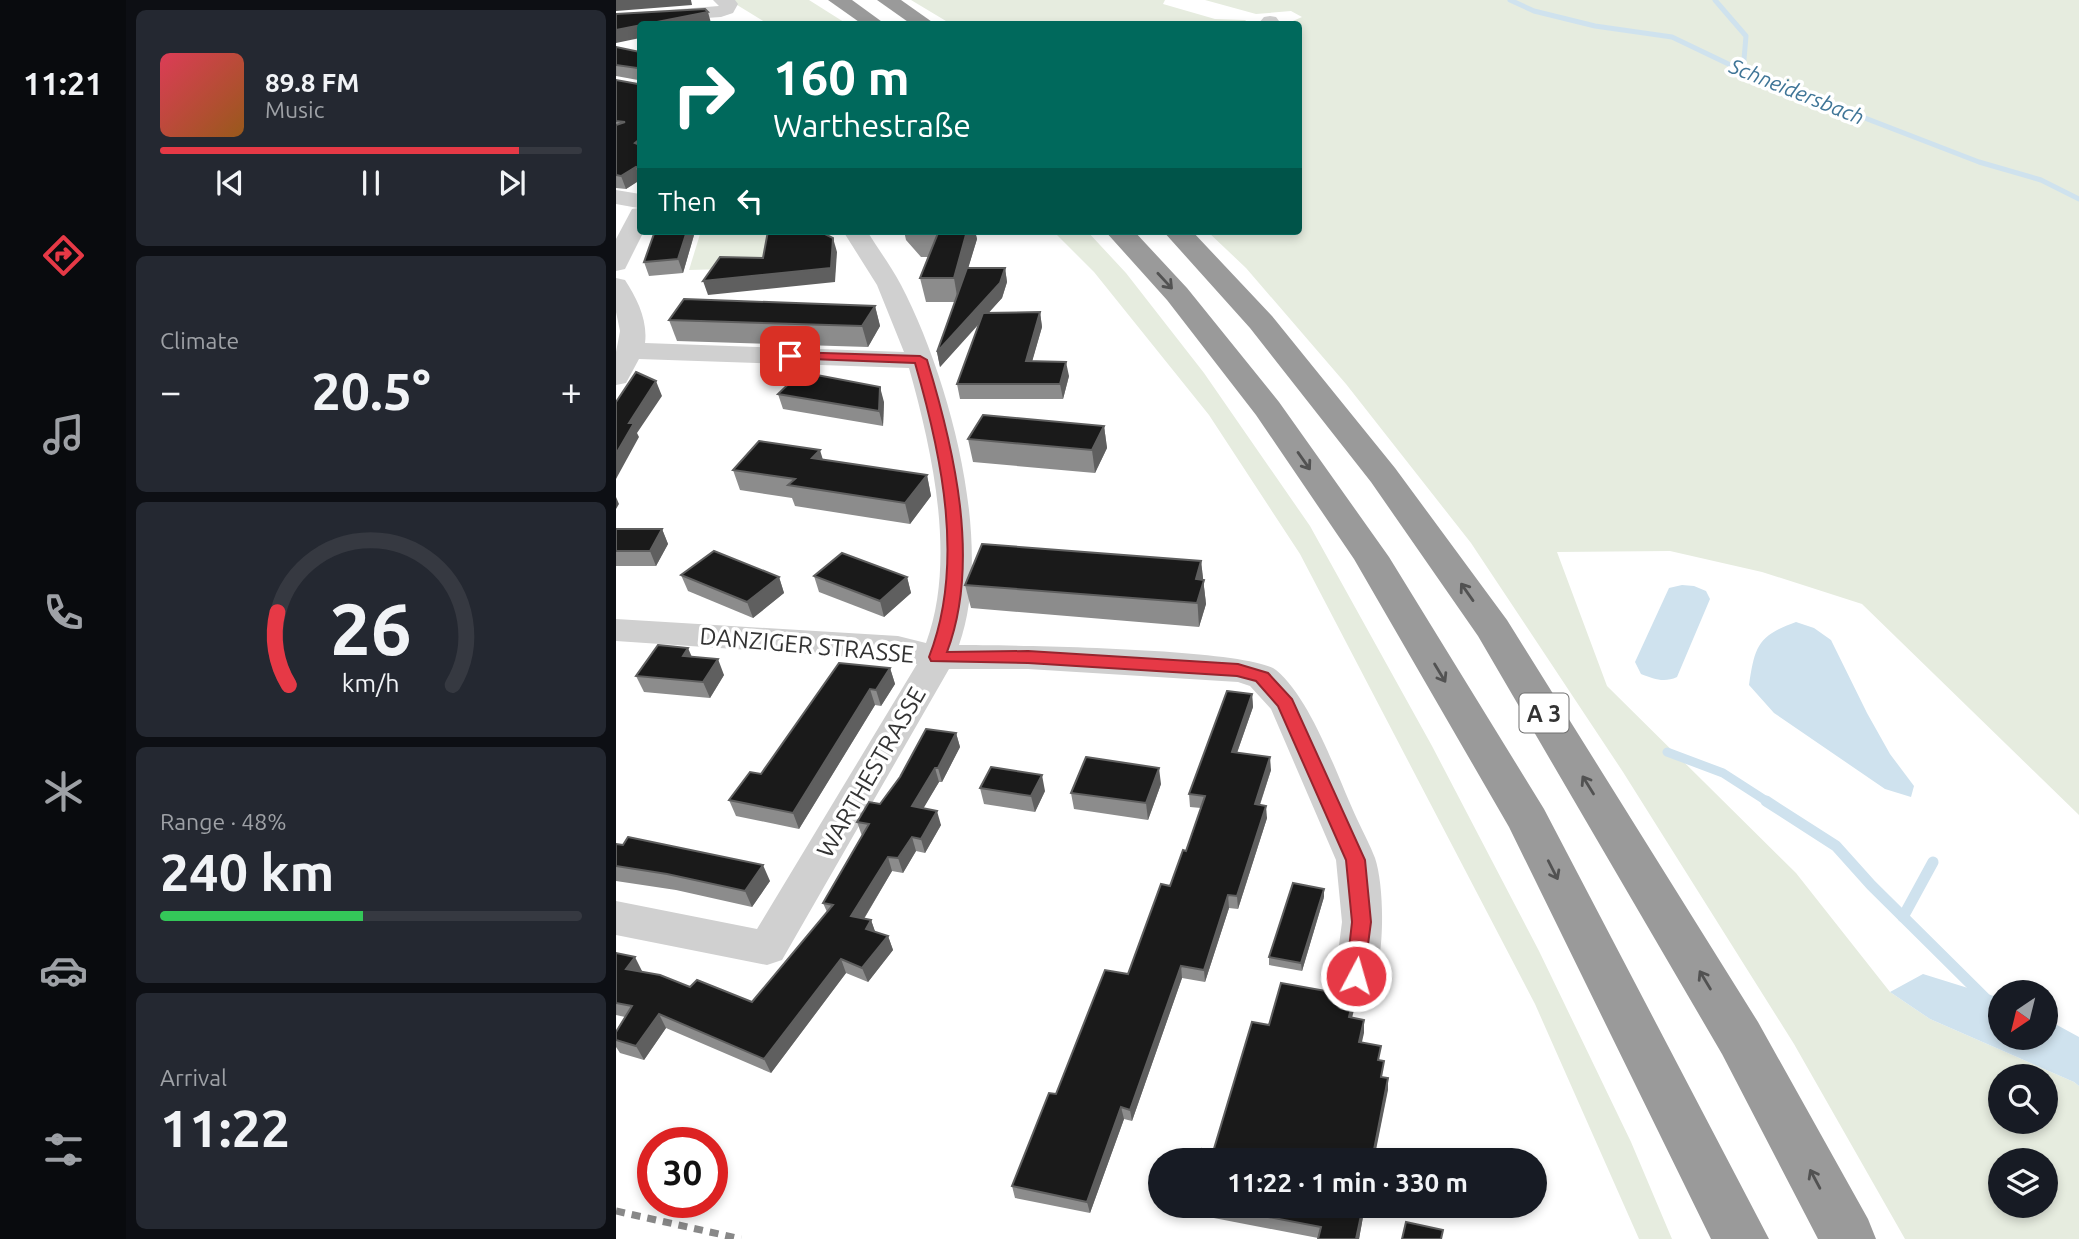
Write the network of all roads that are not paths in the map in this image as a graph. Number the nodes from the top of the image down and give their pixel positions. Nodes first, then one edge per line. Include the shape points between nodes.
1 (722, 0) edge
2 (838, 0) edge
3 (887, 0) edge
4 (616, 19) edge
5 (870, 21) edge
6 (920, 21) edge
7 (616, 197) edge
8 (637, 200) edge
9 (637, 220) edge
10 (858, 235) edge
11 (1123, 235) edge
12 (1181, 235) edge
13 (616, 264) edge
14 (616, 285) edge
15 (633, 351) junction
16 (920, 360) junction
17 (616, 377) edge
18 (616, 630) edge
19 (937, 657) junction
20 (616, 918) edge
21 (1356, 976) dead end
22 (1741, 1239) edge
23 (1848, 1239) edge

1 - 4 street via 729,4 721,12
2 - 5 highway
3 - 6 highway
7 - 8 street
9 - 13 street
10 - 16 street, WARTHESTRASSE via 889,285
11 -> 22 highway via 1177,294 1268,409 1371,557 1528,821
23 -> 12 highway, A 3 via 1740,1038 1493,629 1383,475 1261,322
14 - 15 street via 632,316
15 - 16 street
15 - 17 street
16 - 19 street, WARTHESTRASSE via 942,430 953,520 955,580 946,634
18 - 19 street, DANZIGER STRASSE via 898,648
19 - 20 street, WARTHESTRASSE via 767,948
19 - 21 street, DANZIGER STRASSE via 1028,657 1238,670 1262,677 1286,703 1356,860 1362,922

